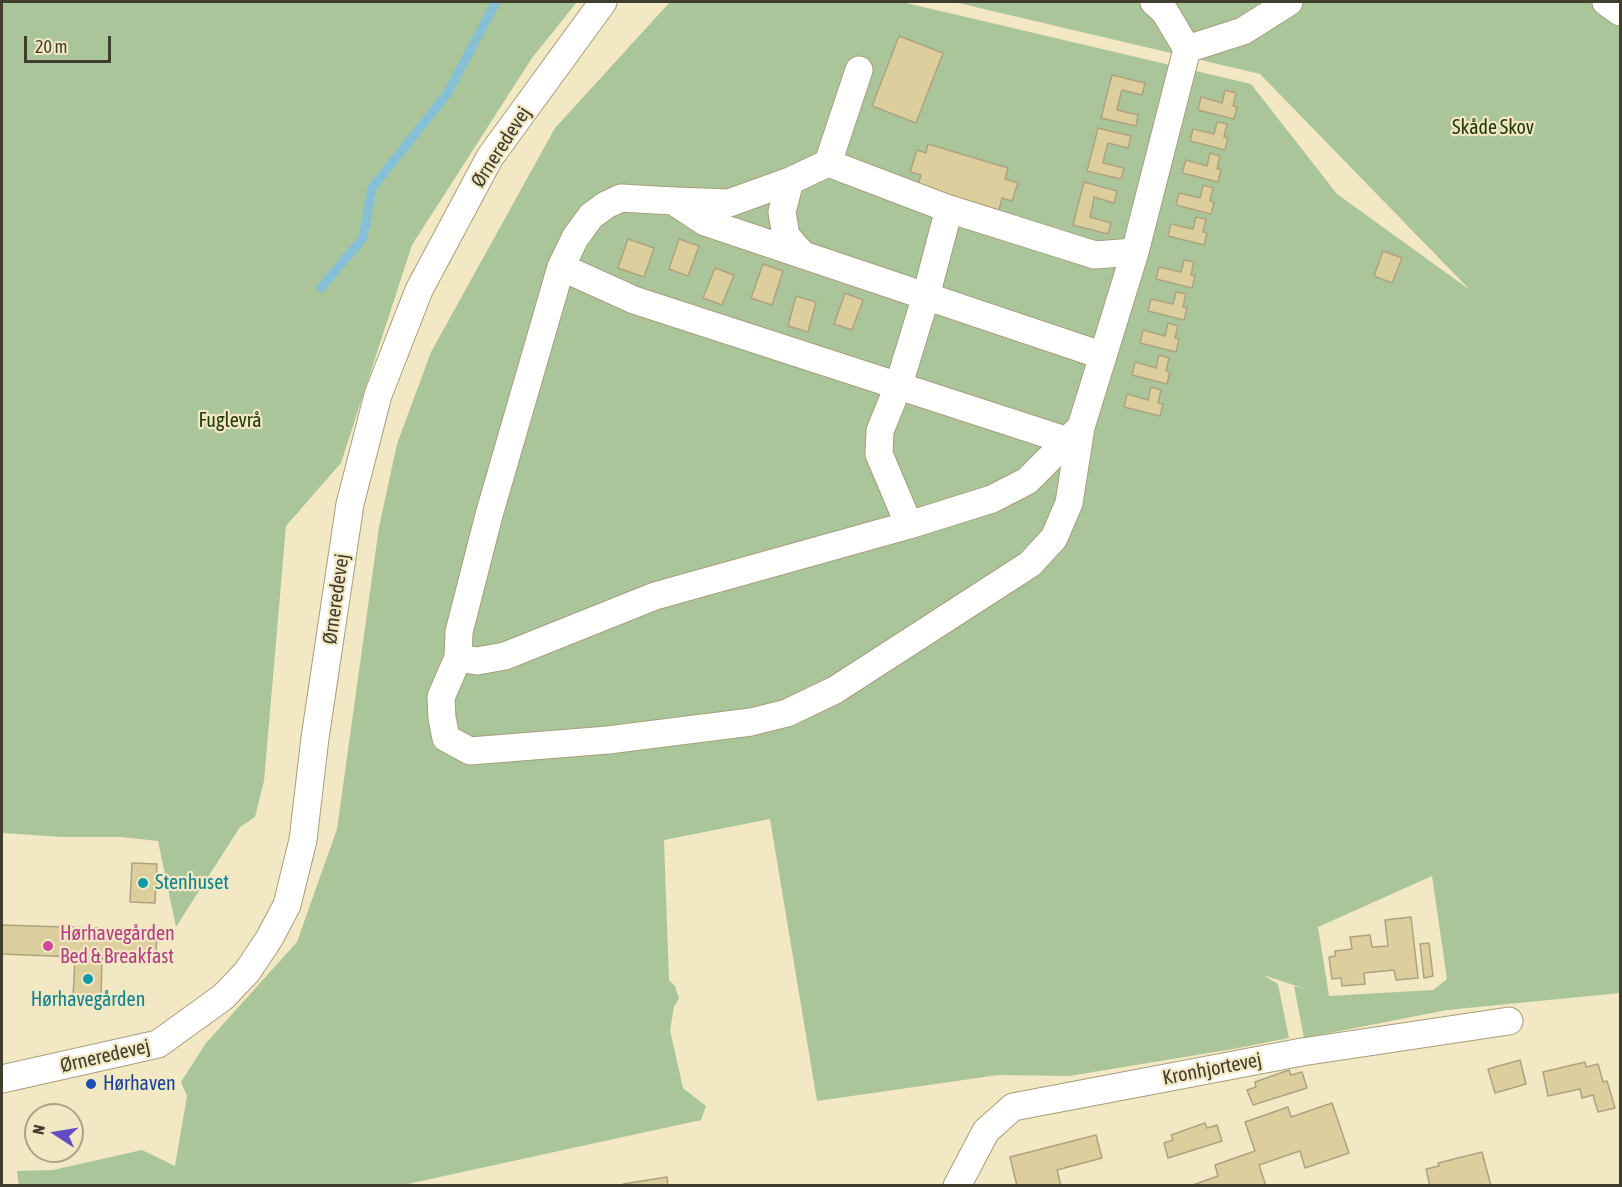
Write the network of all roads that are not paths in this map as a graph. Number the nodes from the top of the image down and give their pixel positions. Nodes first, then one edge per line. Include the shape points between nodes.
1 (603, 2) edge
2 (1154, 2) edge
3 (1289, 2) edge
4 (1606, 2) edge
5 (1620, 12) edge
6 (1187, 48) junction
7 (859, 70) dead end
8 (828, 163) junction
9 (790, 181) junction
10 (673, 201) junction
11 (949, 209) junction
12 (1135, 252) junction
13 (802, 254) junction
14 (561, 267) junction
15 (926, 296) junction
16 (1101, 355) junction
17 (898, 384) junction
18 (1073, 434) junction
19 (909, 525) junction
20 (458, 658) junction
21 (1509, 1021) dead end
22 (2, 1079) edge
23 (957, 1185) edge

1 - 22 street, Ørneredevej via 490,157 419,290 378,395 350,504 303,840 286,905 269,939 247,972 223,997 158,1044
2 - 6 street via 1165,12
3 - 6 street via 1244,31
4 - 5 street
6 - 12 street
7 - 8 street
8 - 9 street
8 - 11 street
9 - 10 street via 729,203
9 - 13 street via 782,212 786,236
10 - 13 street via 705,222
10 - 14 street via 621,198 606,205 591,216 575,238
11 - 12 street via 1095,255
11 - 15 street
12 - 16 street
13 - 15 street
14 - 17 street via 634,300
14 - 20 street via 489,515 459,632
15 - 16 street
15 - 17 street
16 - 18 street
17 - 18 street
17 - 19 street via 880,431 879,454
18 - 19 street via 1027,481 992,499
18 - 20 street via 1069,503 1054,538 1030,564 835,690 787,713 750,722 608,740 470,751 446,738 442,718 441,697
19 - 20 street via 655,596 505,656 477,661
21 - 23 street, Kronhjortevej via 1302,1052 1013,1107 987,1131

